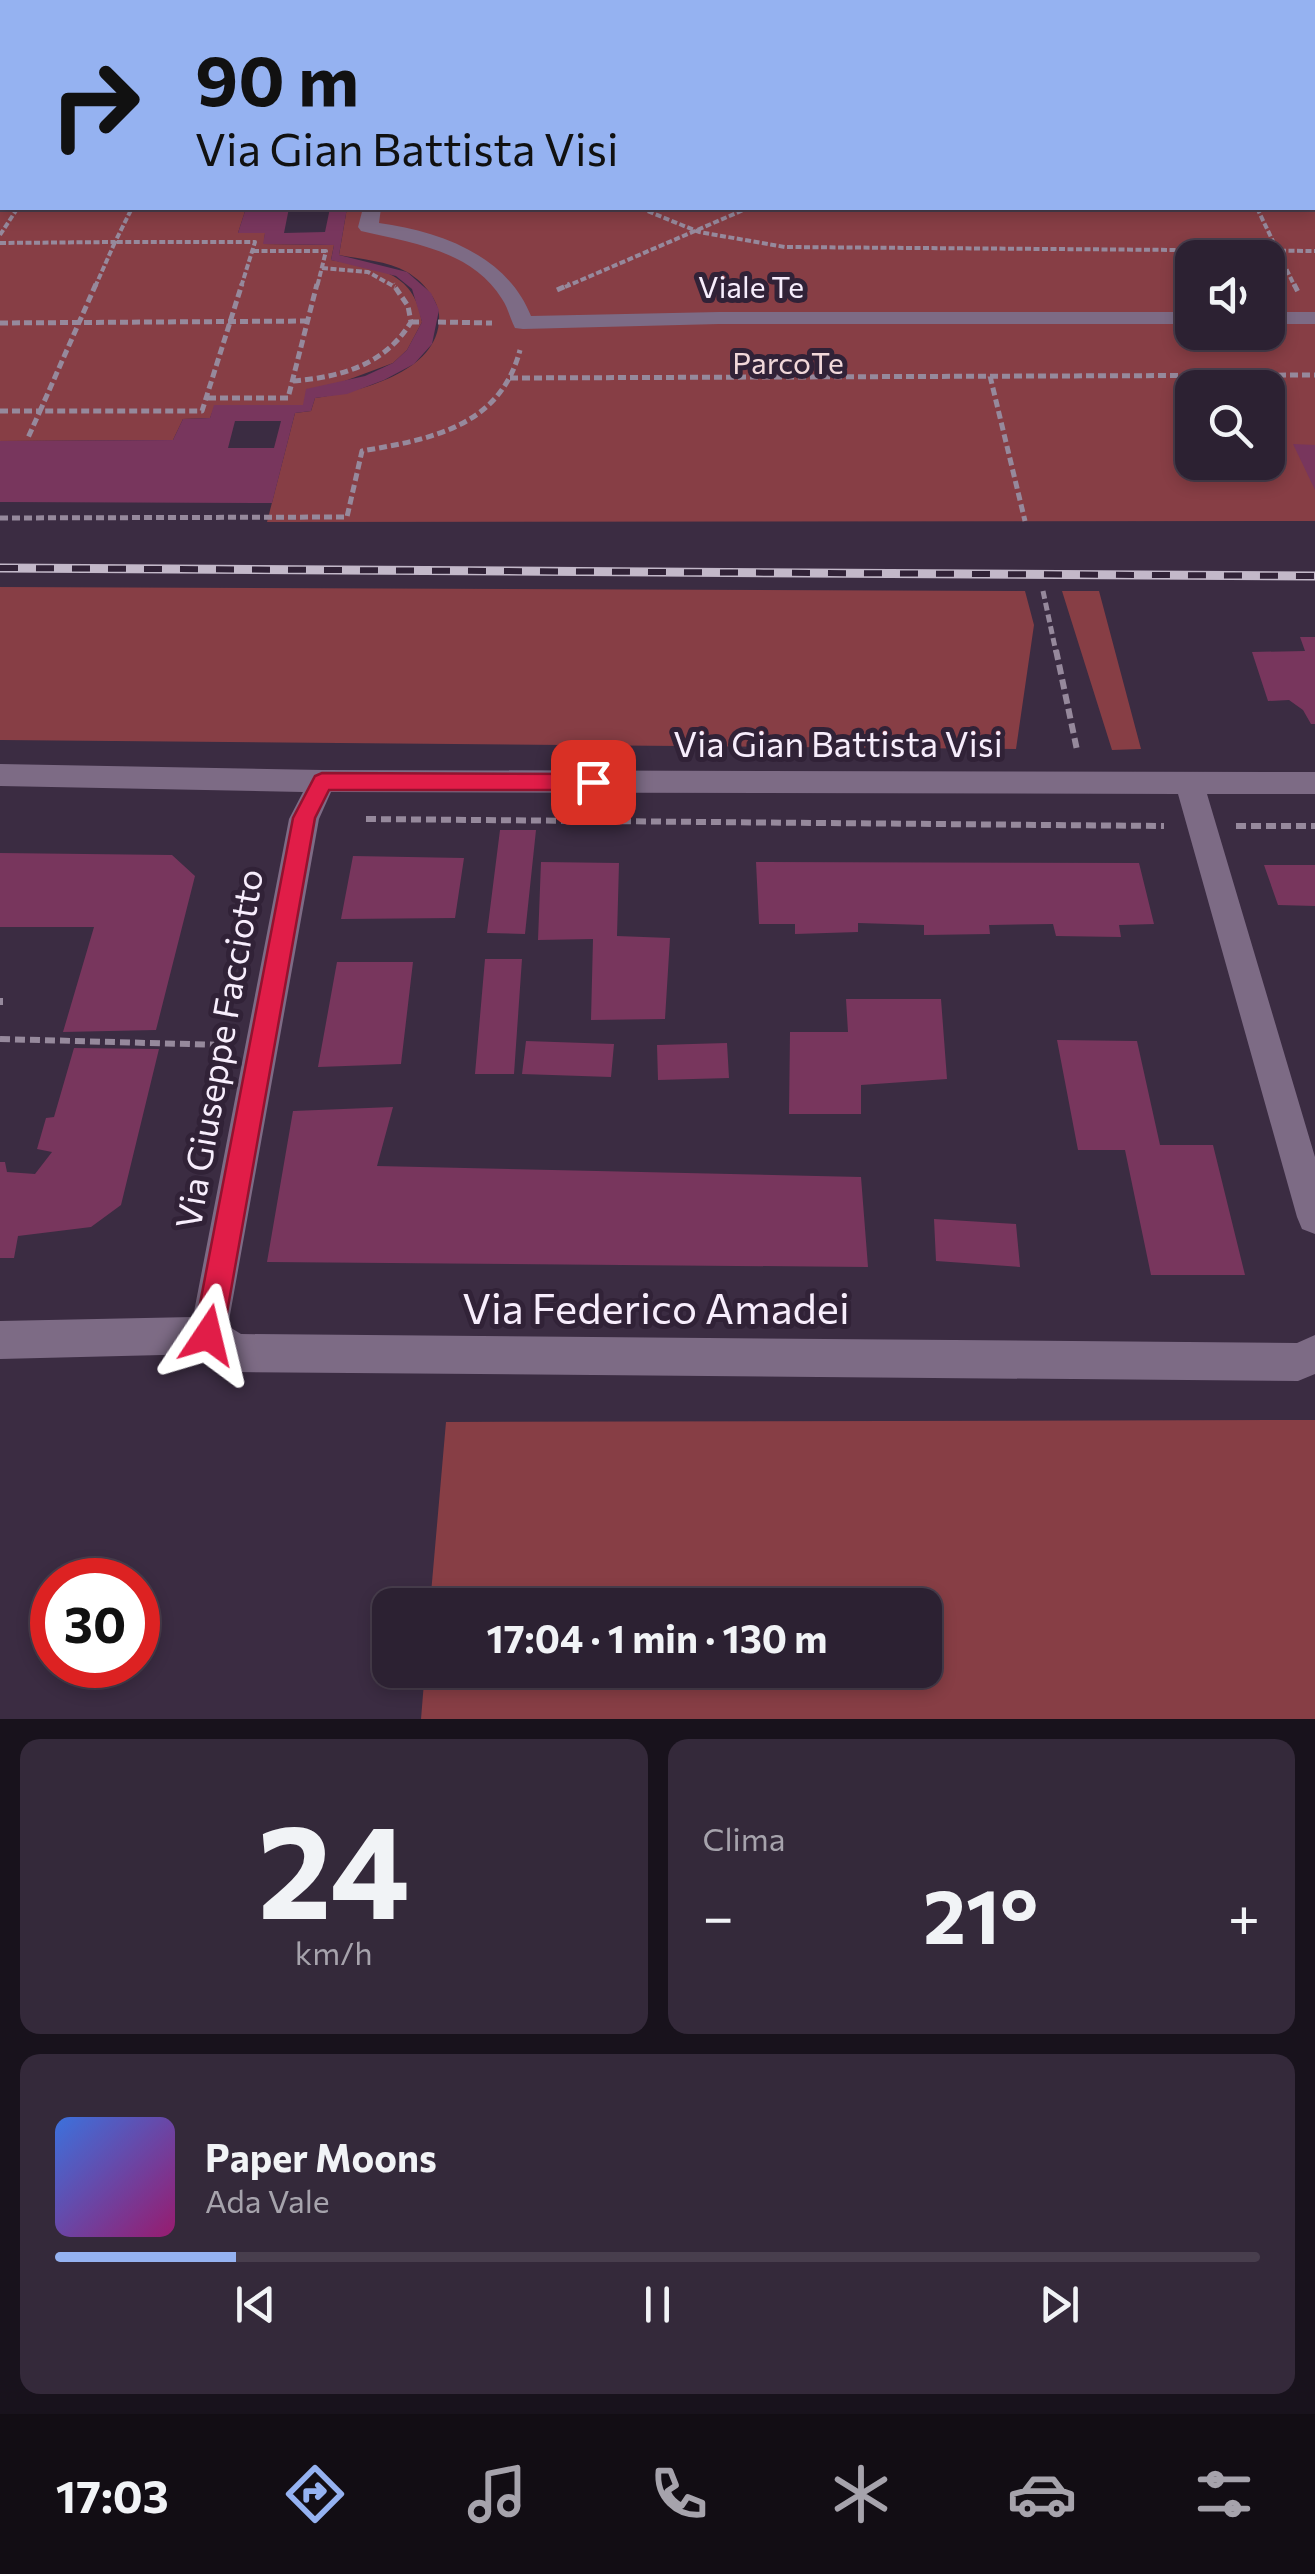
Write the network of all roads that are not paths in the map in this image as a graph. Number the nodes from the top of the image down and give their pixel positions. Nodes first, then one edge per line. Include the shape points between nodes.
1 (372, 210) edge
2 (1175, 318) edge
3 (1285, 318) edge
4 (1313, 318) edge
5 (0, 775) edge
6 (322, 782) junction
7 (1189, 783) junction
8 (1315, 783) edge
9 (1315, 1217) edge
10 (208, 1335) junction
11 (0, 1340) edge
12 (1315, 1354) edge

1 - 2 street, Viale Te via 368,226 442,244 485,268 521,314
3 - 4 street
5 - 6 street, Via Gian Battista Visi
6 - 7 street, Via Gian Battista Visi
6 - 10 street, Via Giuseppe Facciotto via 304,818
7 - 8 street, Via Gian Battista Visi
7 - 9 street
10 - 11 street, Via Federico Amadei
10 - 12 street, Via Federico Amadei via 236,1353 1298,1362

